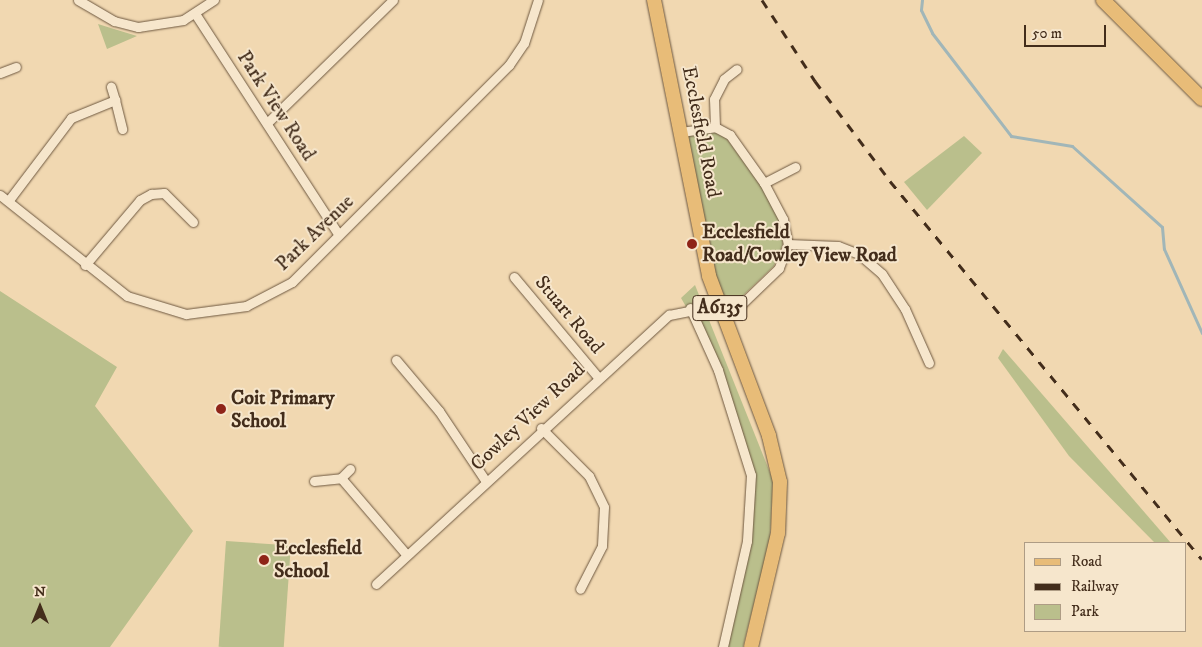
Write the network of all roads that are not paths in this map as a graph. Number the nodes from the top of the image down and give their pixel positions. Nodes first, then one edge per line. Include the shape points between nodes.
1 (78, 0) edge
2 (214, 0) edge
3 (393, 0) edge
4 (538, 0) edge
5 (654, 0) edge
6 (1103, 0) edge
7 (196, 15) junction
8 (16, 68) dead end
9 (737, 69) dead end
10 (1, 72) edge
11 (111, 87) dead end
12 (1202, 99) edge
13 (115, 100) junction
14 (267, 123) junction
15 (716, 127) junction
16 (122, 129) dead end
17 (681, 132) junction
18 (797, 166) dead end
19 (764, 182) junction
20 (0, 195) edge
21 (9, 200) junction
22 (194, 222) dead end
23 (340, 234) junction
24 (788, 244) junction
25 (85, 265) junction
26 (514, 276) dead end
27 (719, 305) junction
28 (690, 308) junction
29 (725, 320) junction
30 (396, 360) dead end
31 (929, 364) dead end
32 (597, 376) junction
33 (541, 428) junction
34 (350, 469) dead end
35 (342, 478) junction
36 (484, 480) junction
37 (314, 481) dead end
38 (406, 554) junction
39 (376, 584) dead end
40 (580, 589) dead end
41 (723, 647) edge
42 (751, 647) edge

1 - 7 street via 114,21 138,27 167,25
2 - 7 street
3 - 14 street
4 - 23 street, Park Avenue via 518,56
5 - 17 main road, Ecclesfield Road / A6135
6 - 12 main road
7 - 14 street, Park View Road
8 - 10 street
9 - 15 street via 724,79 714,99
11 - 13 street
13 - 16 street
13 - 21 street via 71,118
14 - 23 street, Park View Road
15 - 17 street
15 - 19 street via 730,135
17 - 27 main road, Ecclesfield Road / A6135
18 - 19 street
19 - 24 street via 783,219
20 - 21 street, Park Avenue
21 - 25 street, Park Avenue
22 - 25 street via 164,194 151,194 140,200
23 - 25 street, Park Avenue via 292,282 228,311 186,314 154,307 127,296
24 - 29 street via 779,268
24 - 31 street via 838,246 859,254 882,274 906,309
26 - 32 street, Stuart Road
27 - 28 street, Cowley View Road
27 - 29 main road, Ecclesfield Road / A6135
28 - 32 street, Cowley View Road via 669,315
28 - 41 street via 718,370 750,475 747,540
29 - 42 main road, Ecclesfield Road / A6135 via 769,436 780,482 778,533
30 - 36 street via 439,412
32 - 33 street, Cowley View Road
33 - 36 street, Cowley View Road
33 - 40 street via 589,476 604,507 602,546
34 - 35 street
35 - 37 street
35 - 38 street
36 - 38 street, Cowley View Road
38 - 39 street, Cowley View Road

